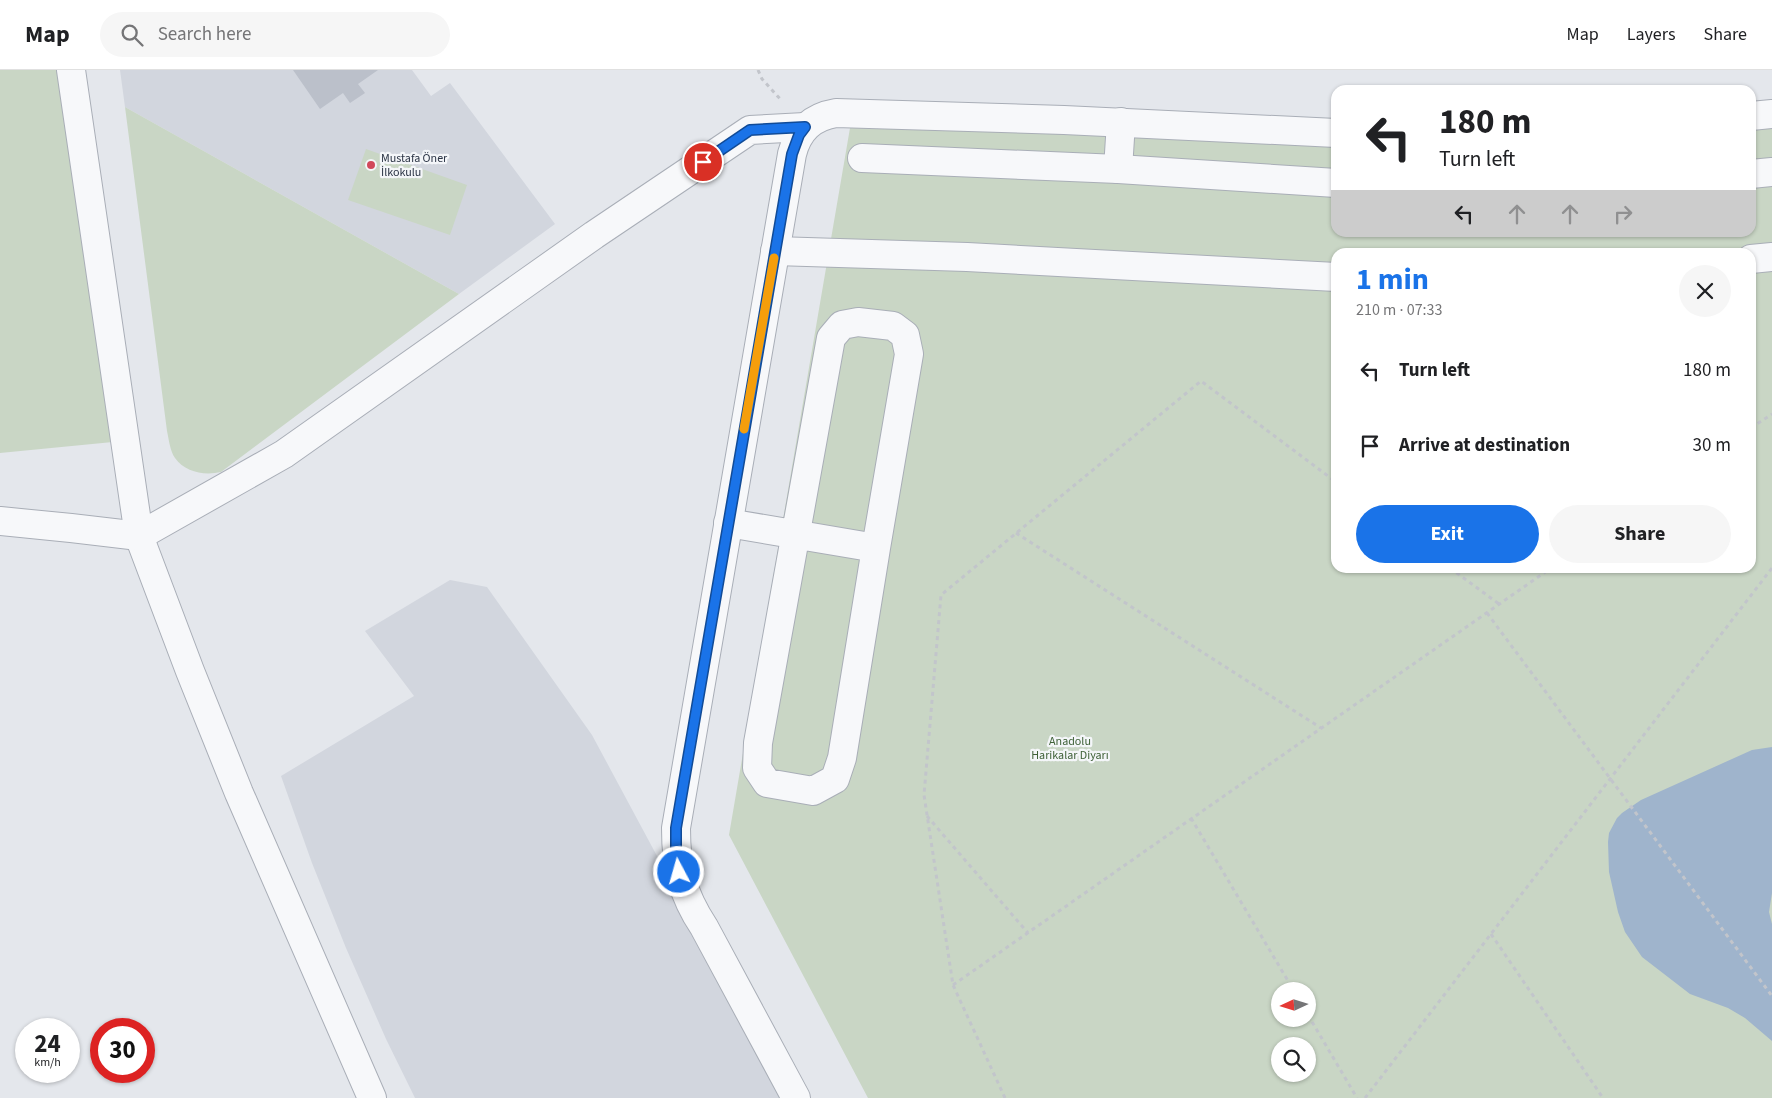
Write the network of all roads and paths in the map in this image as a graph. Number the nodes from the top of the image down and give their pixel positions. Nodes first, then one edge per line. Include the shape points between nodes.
1 (71, 70) edge
2 (1772, 114) edge
3 (1756, 116) edge
4 (1121, 122) junction
5 (805, 127) junction
6 (1331, 133) edge
7 (862, 158) dead end
8 (1118, 169) junction
9 (1772, 172) edge
10 (1756, 174) edge
11 (1331, 183) edge
12 (775, 250) junction
13 (1772, 257) edge
14 (1756, 259) edge
15 (1331, 278) edge
16 (1772, 414) edge
17 (1756, 425) edge
18 (1331, 478) edge
19 (0, 521) edge
20 (728, 523) junction
21 (1016, 533) junction
22 (795, 534) junction
23 (139, 536) junction
24 (876, 548) junction
25 (1772, 568) edge
26 (1457, 573) edge
27 (1544, 573) edge
28 (1499, 604) junction
29 (1487, 613) junction
30 (1321, 728) junction
31 (1610, 778) junction
32 (927, 816) junction
33 (1191, 818) junction
34 (1028, 932) junction
35 (1491, 934) junction
36 (1289, 982) edge
37 (953, 985) junction
38 (1772, 996) edge
39 (1316, 1028) edge
40 (372, 1098) edge
41 (796, 1098) edge
42 (1005, 1098) edge
43 (1357, 1098) edge
44 (1365, 1098) edge
45 (1603, 1098) edge

1 - 23 street
2 - 3 street
4 - 5 street via 836,113 824,115
4 - 6 street
4 - 8 street
5 - 12 street via 792,154
5 - 23 street via 750,130 284,454
7 - 8 street
8 - 11 street
9 - 10 street
12 - 15 street via 967,257
12 - 20 street
13 - 14 street
16 - 17 path
18 - 21 path via 1201,381
19 - 23 street
20 - 22 street
20 - 41 street via 676,828 676,852 679,872 693,910
21 - 30 path
21 - 32 path via 941,596 924,795
22 - 24 street
22 - 24 street via 831,338 842,324 858,322 893,326 905,335 908,354
22 - 24 street via 758,743 758,768 767,783 776,785 813,791 835,779 842,758
23 - 40 street via 239,793
25 - 31 path
26 - 28 path
27 - 28 path
28 - 29 path
29 - 30 path
29 - 31 path
30 - 33 path
31 - 35 path
31 - 38 path
32 - 34 path
32 - 37 path
33 - 34 path
33 - 36 path
34 - 37 path
35 - 44 path
35 - 45 path
37 - 42 path
39 - 43 path

